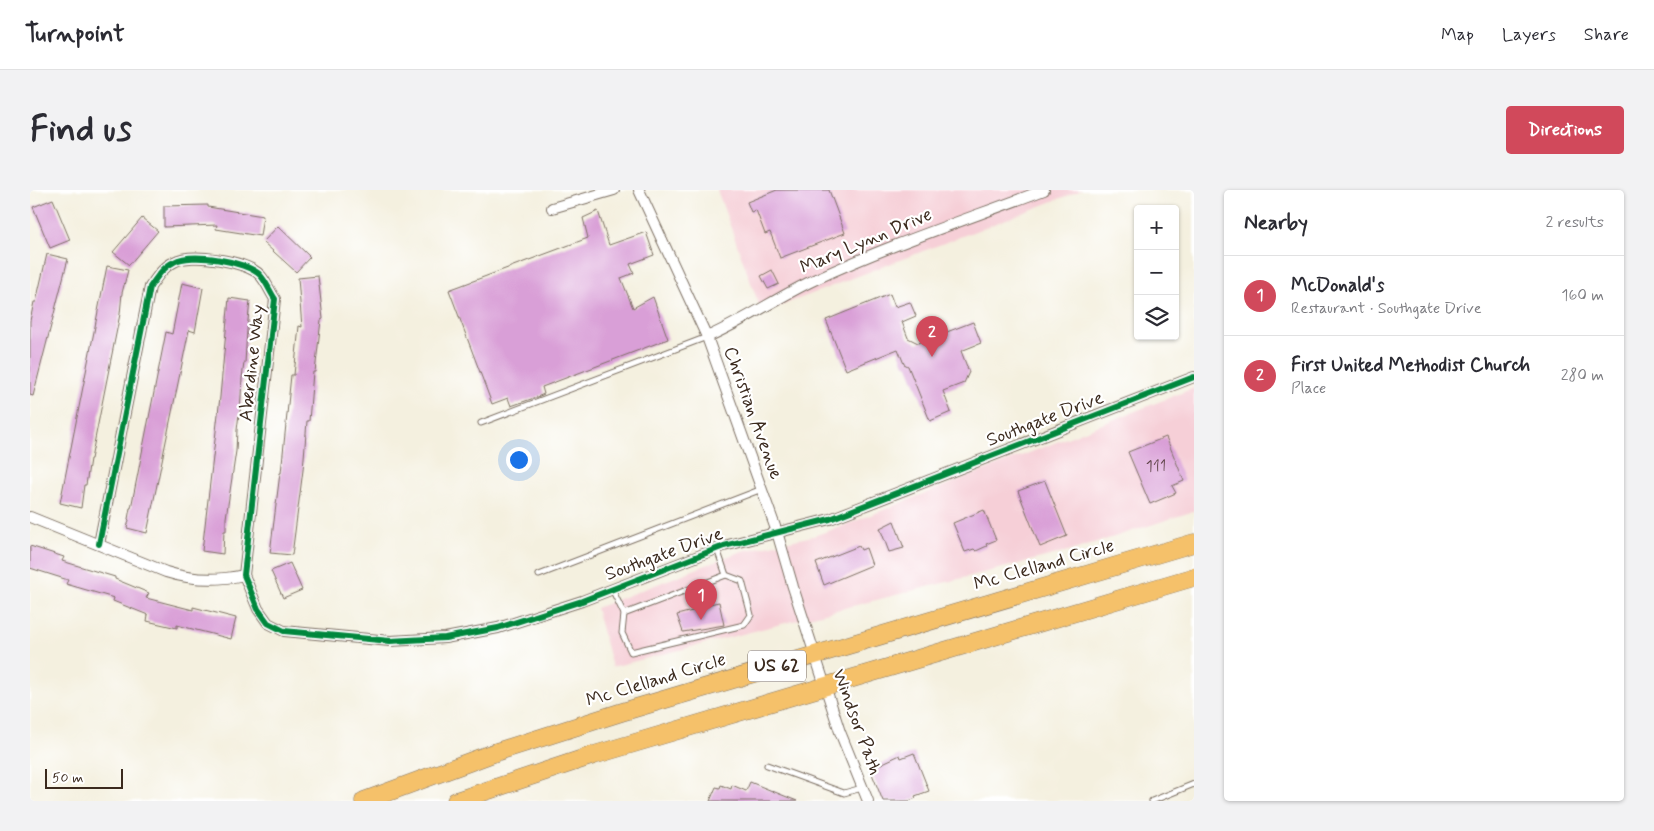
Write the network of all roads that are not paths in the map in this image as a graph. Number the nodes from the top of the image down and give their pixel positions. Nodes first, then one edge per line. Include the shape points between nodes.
1 (614, 190) edge
2 (639, 190) edge
3 (1044, 190) edge
4 (552, 208) dead end
5 (707, 337) junction
6 (1194, 377) edge
7 (481, 423) dead end
8 (762, 489) junction
9 (30, 517) edge
10 (777, 532) junction
11 (1194, 543) edge
12 (98, 544) junction
13 (717, 549) junction
14 (244, 575) junction
15 (539, 575) dead end
16 (726, 575) junction
17 (1194, 577) edge
18 (612, 589) junction
19 (624, 614) junction
20 (815, 655) junction
21 (824, 686) junction
22 (767, 765) dead end
23 (1194, 784) edge
24 (863, 788) junction
25 (364, 801) edge
26 (456, 801) edge
27 (868, 801) edge
28 (1152, 801) edge

1 - 4 street
2 - 5 street, Christian Avenue
3 - 5 street, Mary Lynn Drive via 858,261
5 - 7 lane
5 - 8 street, Christian Avenue
6 - 10 street, Southgate Drive via 830,519
8 - 10 street, Christian Avenue
8 - 15 lane
9 - 12 street
10 - 13 street, Southgate Drive
10 - 20 street, Christian Avenue
11 - 20 highway, Mc Clelland Circle / US 62
12 - 14 street via 185,578
12 - 14 street, Aberdine Way via 150,287 160,272 174,261 190,257 220,260 260,275 275,299
13 - 16 lane
13 - 18 street, Southgate Drive
14 - 18 street, Southgate Drive via 258,609 268,623 284,631 390,641 445,638 498,628
16 - 19 lane
16 - 19 lane via 742,581 751,615 744,625 631,652 622,633
17 - 21 highway, US 62
18 - 19 lane
20 - 21 street, Windsor Path
20 - 25 highway, Mc Clelland Circle / US 62 via 520,744
21 - 24 street, Windsor Path
21 - 26 highway, US 62 via 586,757
22 - 24 lane via 844,793
23 - 28 lane
24 - 27 street, Windsor Path

